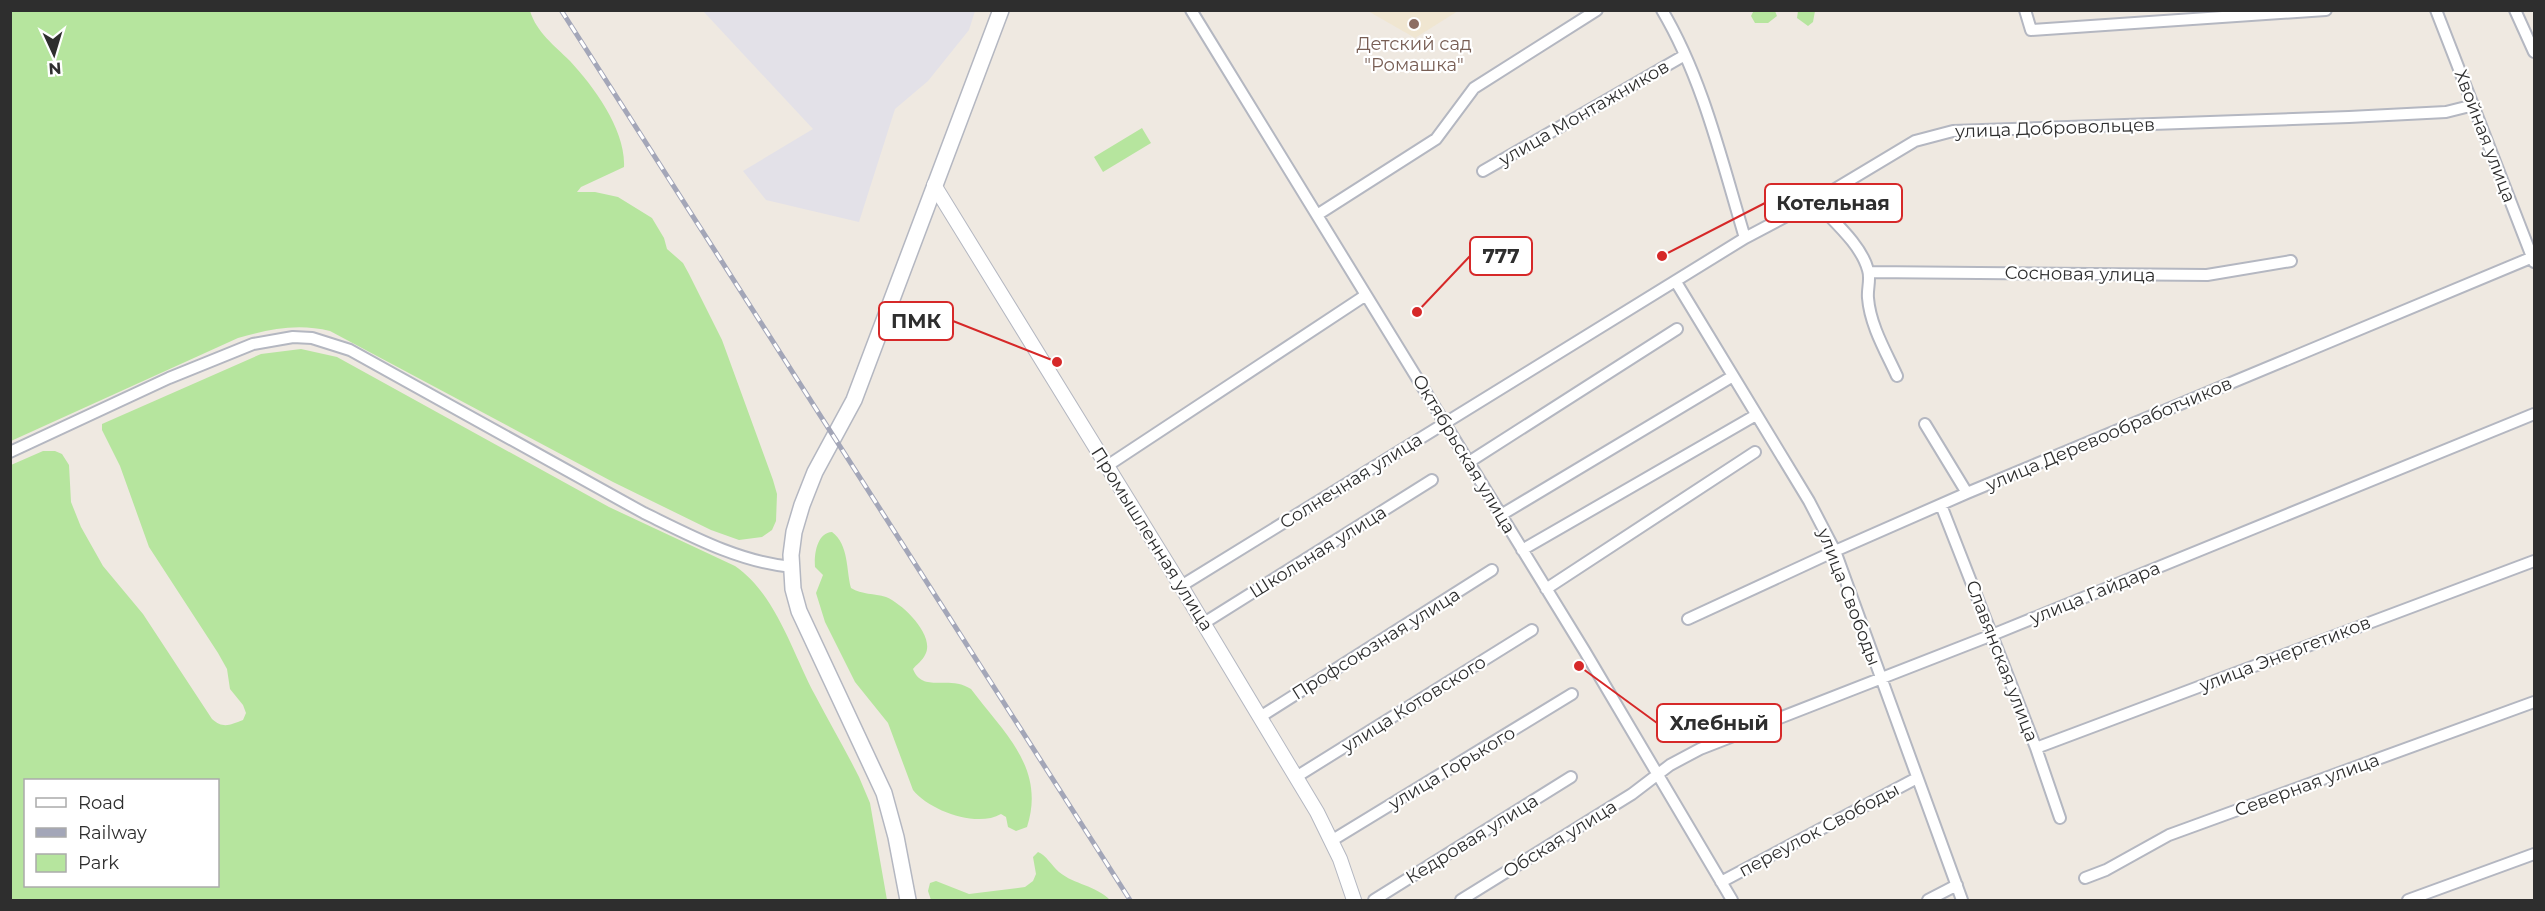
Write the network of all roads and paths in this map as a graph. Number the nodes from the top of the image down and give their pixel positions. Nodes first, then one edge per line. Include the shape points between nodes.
1 (1001, 10) edge
2 (1191, 10) edge
3 (1597, 10) edge
4 (1662, 10) edge
5 (2025, 10) edge
6 (2326, 10) edge
7 (2436, 10) edge
8 (2515, 10) edge
9 (2535, 52) edge
10 (1685, 55) junction
11 (2474, 105) junction
12 (1483, 171) dead end
13 (934, 185) junction
14 (1815, 201) junction
15 (1317, 215) junction
16 (1745, 238) junction
17 (2534, 259) edge
18 (2291, 261) dead end
19 (1869, 272) junction
20 (1676, 282) junction
21 (1366, 295) junction
22 (1677, 329) dead end
23 (1733, 376) junction
24 (1898, 376) dead end
25 (2535, 414) edge
26 (1756, 415) junction
27 (1445, 423) junction
28 (1925, 424) dead end
29 (10, 452) edge
30 (1755, 452) dead end
31 (1469, 462) junction
32 (1107, 466) junction
33 (1432, 480) dead end
34 (1967, 493) junction
35 (1941, 505) junction
36 (1501, 515) junction
37 (1522, 550) junction
38 (1835, 550) junction
39 (2535, 561) edge
40 (792, 567) junction
41 (1492, 570) dead end
42 (1181, 586) junction
43 (1546, 589) junction
44 (1688, 619) dead end
45 (1204, 623) junction
46 (1532, 630) dead end
47 (1992, 635) junction
48 (1880, 679) junction
49 (1572, 694) dead end
50 (2535, 702) edge
51 (1260, 717) junction
52 (2036, 748) junction
53 (1658, 774) junction
54 (1296, 777) junction
55 (1571, 777) dead end
56 (1917, 778) junction
57 (2060, 818) dead end
58 (1331, 841) junction
59 (2535, 854) edge
60 (2085, 878) dead end
61 (1722, 882) junction
62 (1957, 885) junction
63 (908, 900) edge
64 (1354, 900) edge
65 (1374, 900) edge
66 (1461, 900) edge
67 (1732, 900) edge
68 (1928, 900) edge
69 (1962, 900) edge
70 (2408, 900) edge

1 - 13 main road
2 - 15 street, Октябрьская улица
3 - 15 street via 1474,88 1436,139
4 - 10 street, улица Монтажников
5 - 6 street via 2031,30
7 - 11 street, Хвойная улица
8 - 9 street
10 - 12 street, улица Монтажников
10 - 16 street, улица Монтажников
11 - 14 street, улица Добровольцев via 2446,112 2392,115 1953,131 1915,141
11 - 17 street, Хвойная улица
13 - 32 street, Промышленная улица
13 - 40 main road via 854,400 808,487 794,532
14 - 16 street, улица Добровольцев
14 - 19 street via 1848,237
15 - 21 street, Октябрьская улица
16 - 20 street, улица Добровольцев
17 - 34 street, улица Деревообработчиков
18 - 19 street, Сосновая улица via 2207,275
19 - 24 street via 1871,315
20 - 23 street, улица Свободы
20 - 27 street, Солнечная улица
21 - 27 street, Октябрьская улица
21 - 32 street
22 - 31 street
23 - 26 street, улица Свободы
23 - 36 street
25 - 47 street, улица Гайдара
26 - 37 street
26 - 38 street, улица Свободы
27 - 31 street, Октябрьская улица
27 - 42 street, Солнечная улица
28 - 34 street
29 - 40 street via 228,354 274,339 312,338 350,350 691,536 754,560
30 - 43 street
31 - 36 street, Октябрьская улица
32 - 42 street, Промышленная улица
33 - 45 street, Школьная улица
34 - 35 street, улица Деревообработчиков
35 - 38 street, улица Деревообработчиков
35 - 47 street, Славянская улица
36 - 37 street, Октябрьская улица
37 - 43 street, Октябрьская улица
38 - 44 street, улица Деревообработчиков
38 - 48 street, улица Свободы
39 - 52 street, улица Энергетиков
40 - 63 main road via 793,589 804,623 884,793
41 - 51 street, Профсоюзная улица
42 - 45 street, Промышленная улица
43 - 53 street, Октябрьская улица
45 - 51 street, Промышленная улица
46 - 54 street, улица Котовского
47 - 48 street, улица Гайдара
47 - 52 street, Славянская улица
48 - 53 street, улица Гайдара via 1700,749
48 - 56 street, улица Свободы
49 - 58 street, улица Горького
50 - 60 street, Северная улица via 2169,835
51 - 54 street, Промышленная улица
52 - 57 street, Славянская улица
53 - 61 street, Октябрьская улица
53 - 66 street, Обская улица
54 - 58 street, Промышленная улица
55 - 65 street, Кедровая улица
56 - 61 street, переулок Свободы
56 - 62 street, улица Свободы
58 - 64 street, Промышленная улица
59 - 70 street
61 - 67 street, Октябрьская улица
62 - 68 street
62 - 69 street, улица Свободы

